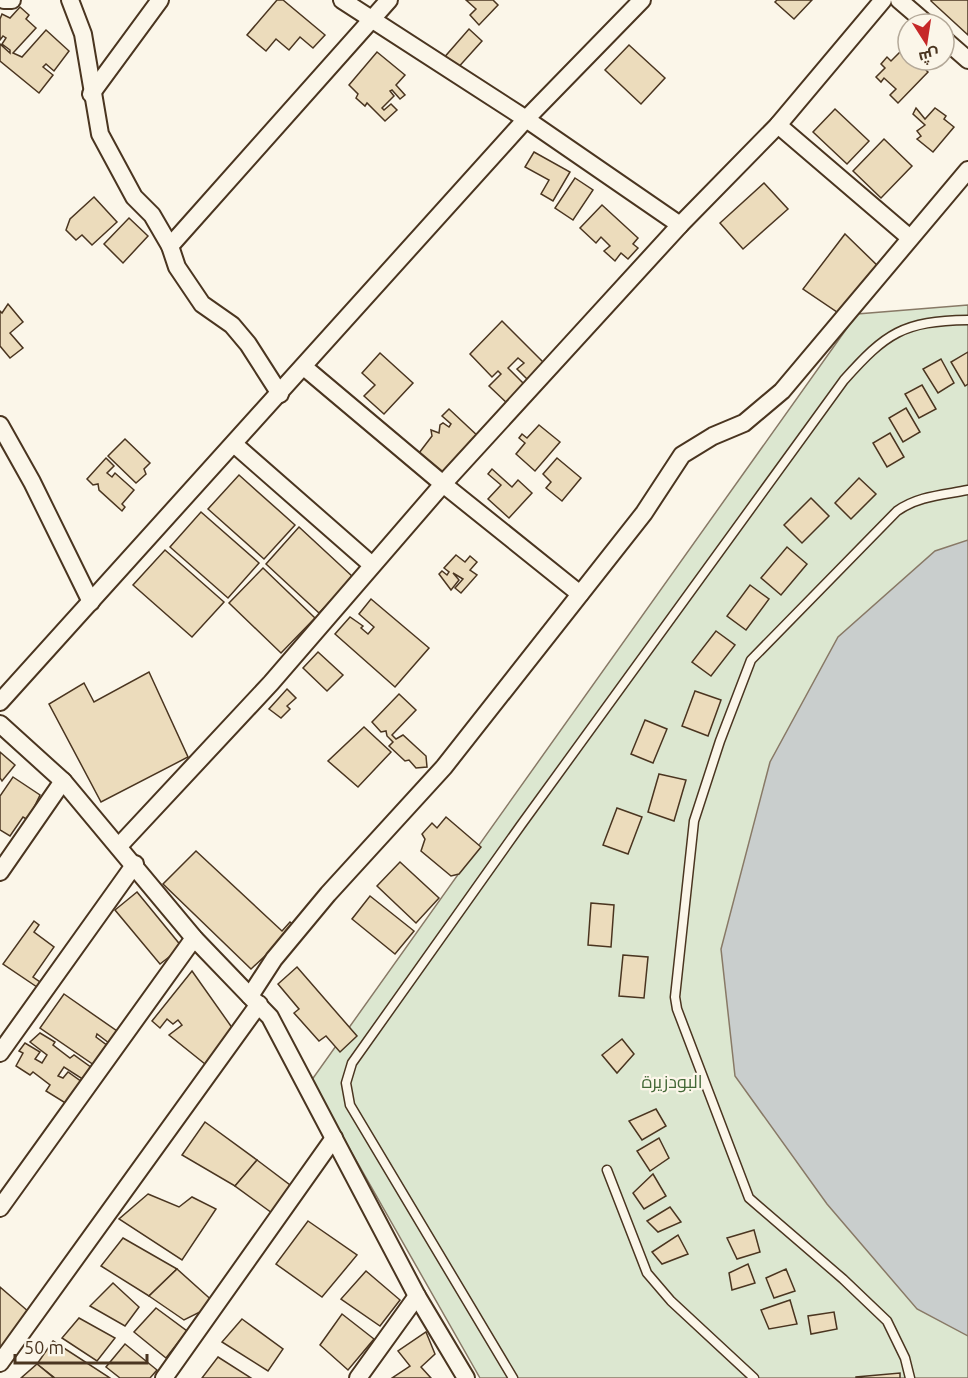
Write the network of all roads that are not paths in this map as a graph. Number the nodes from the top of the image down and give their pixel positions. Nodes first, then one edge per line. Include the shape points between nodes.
1 (4, 0) edge
2 (12, 0) edge
3 (70, 0) edge
4 (160, 0) edge
5 (342, 0) edge
6 (389, 0) edge
7 (642, 0) edge
8 (883, 0) edge
9 (899, 0) edge
10 (913, 12) edge
11 (373, 20) junction
12 (956, 50) edge
13 (968, 60) edge
14 (91, 94) junction
15 (526, 119) junction
16 (778, 125) junction
17 (968, 170) edge
18 (680, 225) junction
19 (910, 238) junction
20 (170, 246) junction
21 (968, 320) edge
22 (304, 367) junction
23 (280, 394) junction
24 (0, 425) edge
25 (234, 444) junction
26 (442, 484) junction
27 (968, 490) edge
28 (372, 565) junction
29 (580, 594) junction
30 (91, 602) junction
31 (0, 702) edge
32 (0, 724) edge
33 (63, 781) junction
34 (119, 846) junction
35 (135, 864) junction
36 (0, 872) edge
37 (194, 938) junction
38 (254, 1000) junction
39 (0, 1053) edge
40 (334, 1138) junction
41 (607, 1170) dead end
42 (0, 1208) edge
43 (417, 1296) junction
44 (0, 1363) edge
45 (164, 1378) edge
46 (358, 1378) edge
47 (466, 1378) edge
48 (513, 1378) edge
49 (754, 1378) edge
50 (910, 1378) edge

1 - 2 street
3 - 14 street via 83,34
4 - 14 street
5 - 11 street
6 - 11 street
7 - 15 street
8 - 16 street
9 - 10 street
11 - 15 street
11 - 20 street
12 - 13 street
14 - 20 street via 100,134 134,197 152,215
15 - 18 street
15 - 22 street
16 - 18 street
16 - 19 street
17 - 19 street
18 - 26 street
19 - 29 street via 782,392 744,423 682,455 644,513
20 - 23 street via 177,267 202,304 232,325
21 - 48 lane via 930,322 898,331 873,346 844,380 352,1063 346,1083 350,1105
22 - 23 street
22 - 26 street
23 - 25 street
24 - 30 street
25 - 28 street
25 - 30 street
26 - 28 street
26 - 29 street
27 - 50 lane via 923,498 897,511 754,653 694,821 675,997 749,1198 887,1321
28 - 34 street via 271,683
29 - 38 street via 444,767 274,959
30 - 31 street
32 - 33 street
33 - 34 street
33 - 36 street
34 - 35 street
35 - 37 street
35 - 39 street
37 - 38 street
37 - 42 street
38 - 40 street via 278,1030
38 - 44 street
40 - 43 street
40 - 45 street
41 - 49 lane via 647,1273 671,1302
43 - 46 street
43 - 47 street

